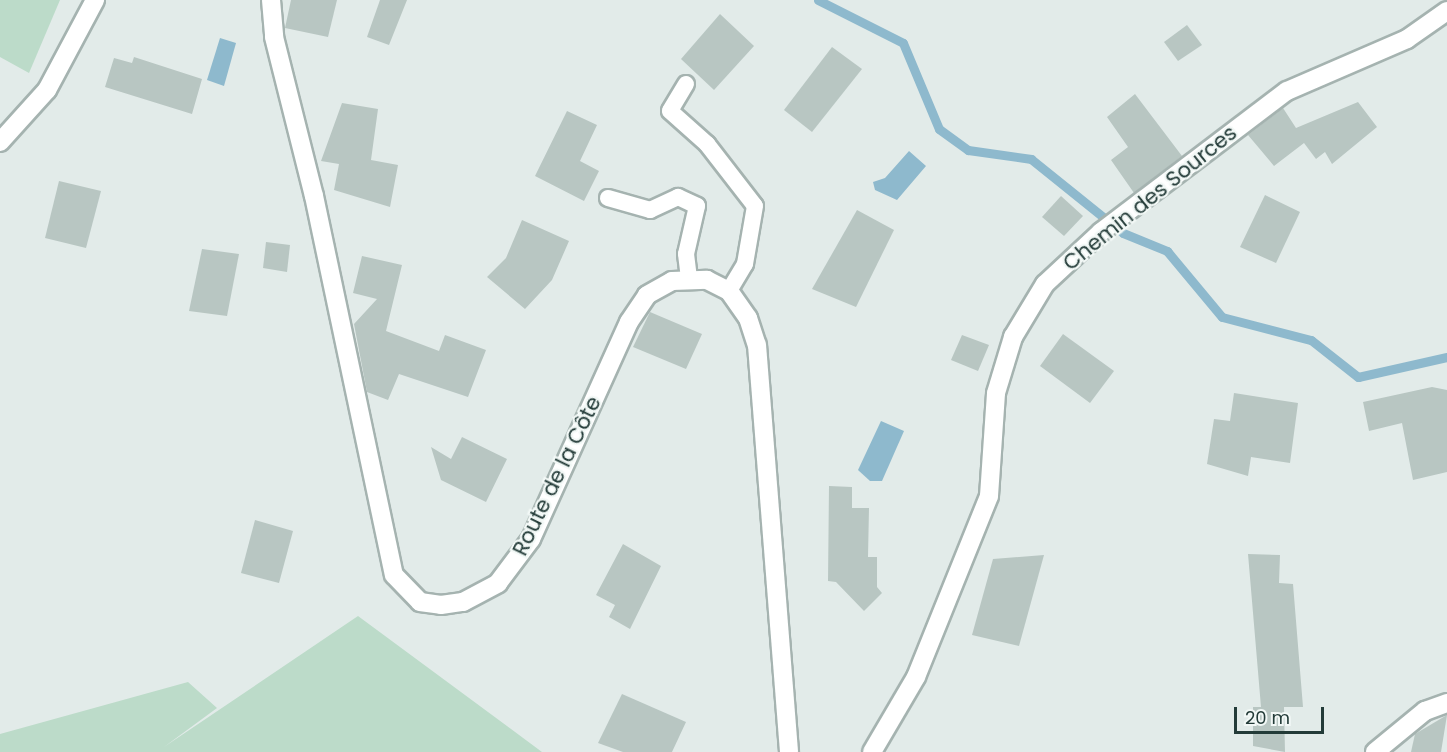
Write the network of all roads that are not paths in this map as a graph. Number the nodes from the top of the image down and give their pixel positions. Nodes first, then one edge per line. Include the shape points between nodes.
1 (95, 0) edge
2 (271, 0) edge
3 (1447, 11) edge
4 (686, 84) dead end
5 (0, 142) edge
6 (608, 198) dead end
7 (689, 278) junction
8 (729, 291) junction
9 (1447, 703) edge
10 (789, 752) edge
11 (872, 752) edge
12 (1375, 752) edge

1 - 5 street via 46,90
2 - 7 street, Route de la Côte via 387,552 394,575 420,603 463,602 498,584 515,563 629,322 647,295
3 - 11 street, Chemin des Sources via 1407,39 1287,91 1101,232 1045,284 1013,337 996,393 989,496 916,677
4 - 8 lane via 670,111 706,144 755,206 745,264
6 - 7 lane via 650,210 678,197 697,206 686,254
7 - 8 street
8 - 10 street via 748,318 757,345
9 - 12 street via 1418,716

